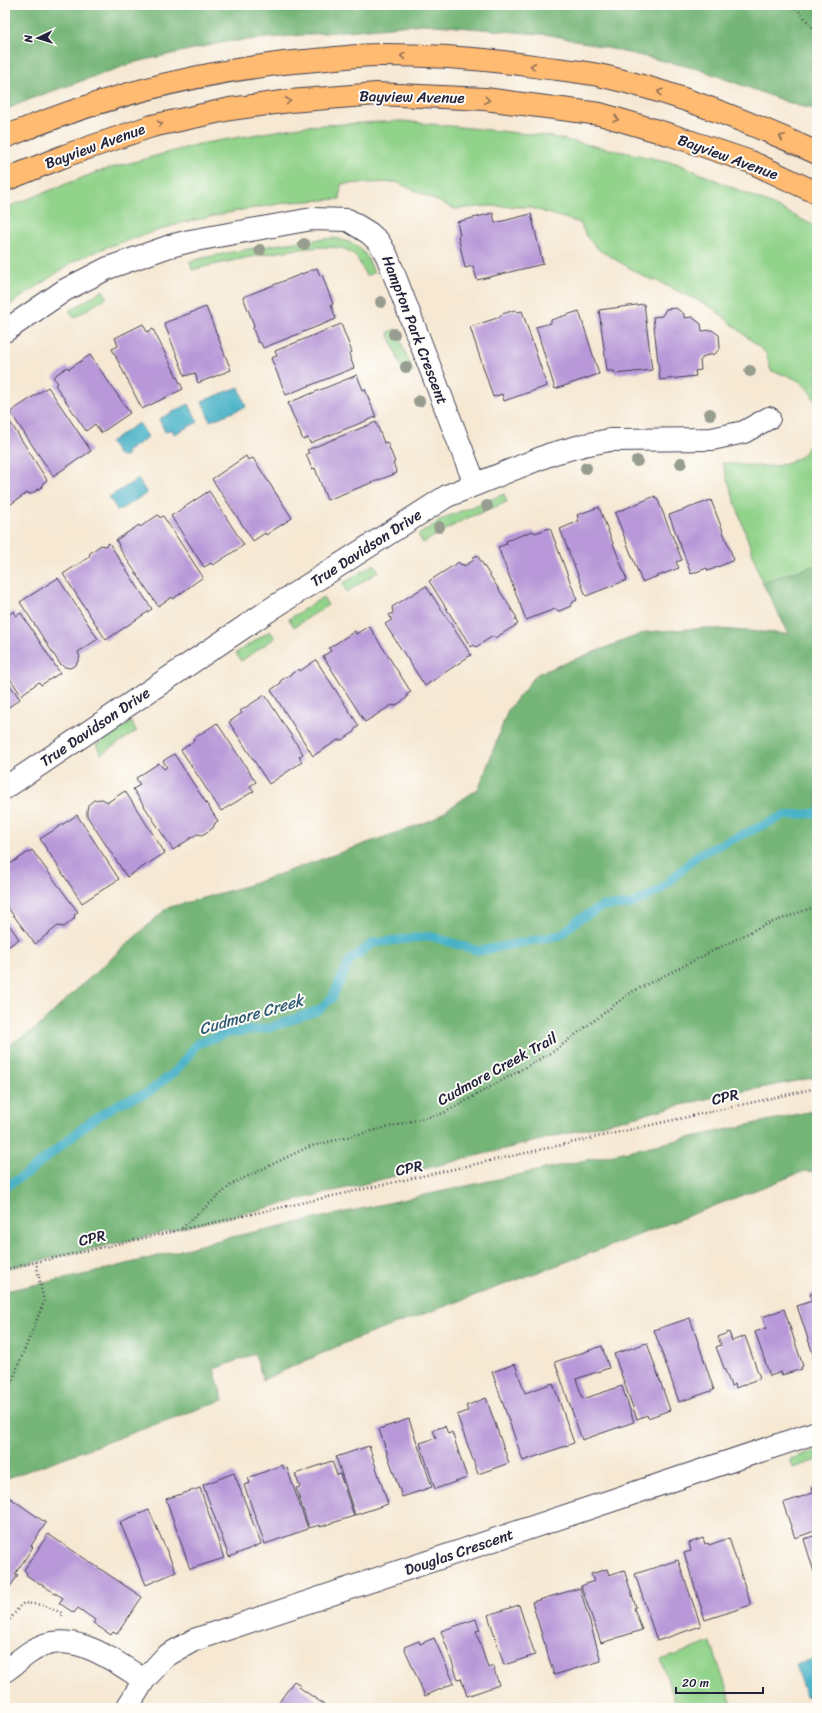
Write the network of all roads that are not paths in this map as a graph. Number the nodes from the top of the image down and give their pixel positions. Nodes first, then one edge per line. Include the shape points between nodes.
1 (5, 137) edge
2 (817, 153) edge
3 (5, 180) edge
4 (817, 192) edge
5 (5, 331) edge
6 (769, 418) dead end
7 (475, 484) junction
8 (5, 788) edge
9 (817, 1432) edge
10 (5, 1672) edge
11 (144, 1680) junction
12 (127, 1708) edge

2 -> 1 main road via 767,130 683,99 606,77 492,60 380,55 290,61 224,71 148,87 51,118
3 -> 4 main road, Bayview Avenue via 67,155 152,126 230,109 377,94 485,99 600,114 751,162
5 - 7 street, Hampton Park Crescent via 64,290 102,271 170,246 312,219 348,220 370,233 387,256
6 - 7 street, True Davidson Drive via 744,432 712,439 610,440 584,445 551,454
7 - 8 street, True Davidson Drive via 447,496 296,592
9 - 11 street, Douglas Crescent via 194,1640 166,1656
10 - 11 street via 32,1650 46,1644 61,1642 83,1646 107,1656
11 - 12 street, Douglas Crescent

